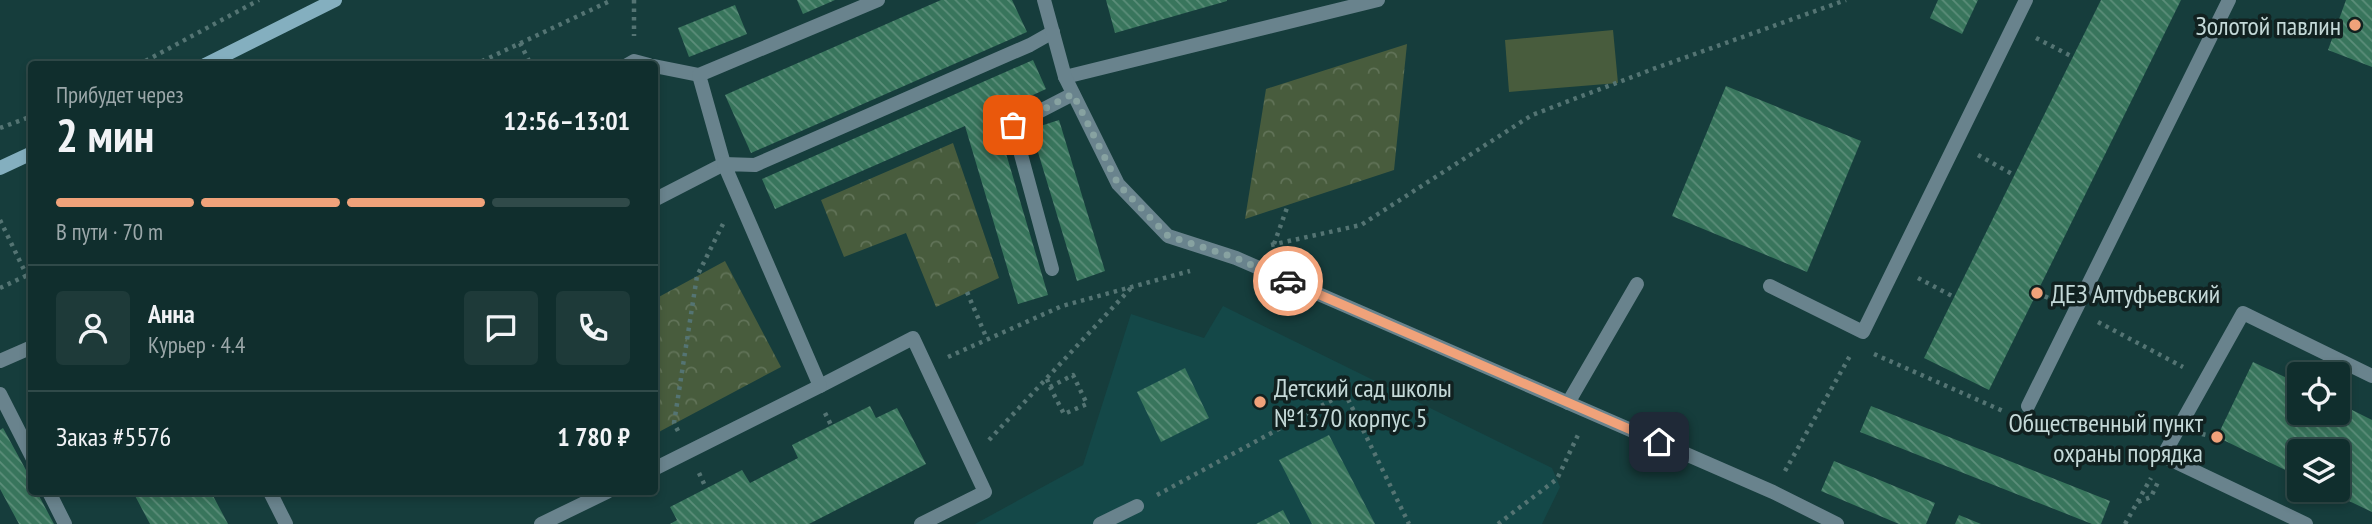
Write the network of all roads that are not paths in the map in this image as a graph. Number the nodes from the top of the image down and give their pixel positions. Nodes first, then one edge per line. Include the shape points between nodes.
1 (878, 0) edge
2 (1044, 0) edge
3 (1378, 0) edge
4 (2026, 0) edge
5 (2228, 0) edge
6 (326, 2) edge
7 (1053, 32) junction
8 (213, 61) edge
9 (658, 67) edge
10 (699, 75) junction
11 (1065, 77) junction
12 (1073, 94) junction
13 (28, 155) edge
14 (724, 164) junction
15 (0, 168) edge
16 (658, 198) edge
17 (1052, 269) dead end
18 (1637, 284) dead end
19 (1770, 286) dead end
20 (28, 348) edge
21 (0, 362) edge
22 (2372, 376) edge
23 (820, 386) junction
24 (0, 394) edge
25 (1568, 402) junction
26 (2028, 406) road end
27 (28, 449) edge
28 (658, 466) edge
29 (50, 495) edge
30 (272, 495) edge
31 (601, 495) edge
32 (1137, 506) road end
33 (65, 524) edge
34 (286, 524) edge
35 (541, 524) edge
36 (920, 524) edge
37 (1100, 524) edge
38 (1837, 524) edge
39 (2306, 524) edge

1 - 10 street
2 - 7 street
3 - 11 street
4 - 19 street via 1863,332
5 - 26 street
6 - 8 street
7 - 11 street
7 - 14 street via 755,165
9 - 10 street
10 - 14 street
11 - 12 street
12 - 17 street via 1013,125
12 - 25 street via 1118,184 1168,236 1236,258
13 - 15 street
14 - 16 street
14 - 23 street
18 - 25 street
20 - 21 street
22 - 39 street via 2243,313 2163,456
23 - 28 street
23 - 36 street via 913,338 985,492
24 - 27 street
25 - 38 street
29 - 33 street
30 - 34 street
31 - 35 street
32 - 37 street

